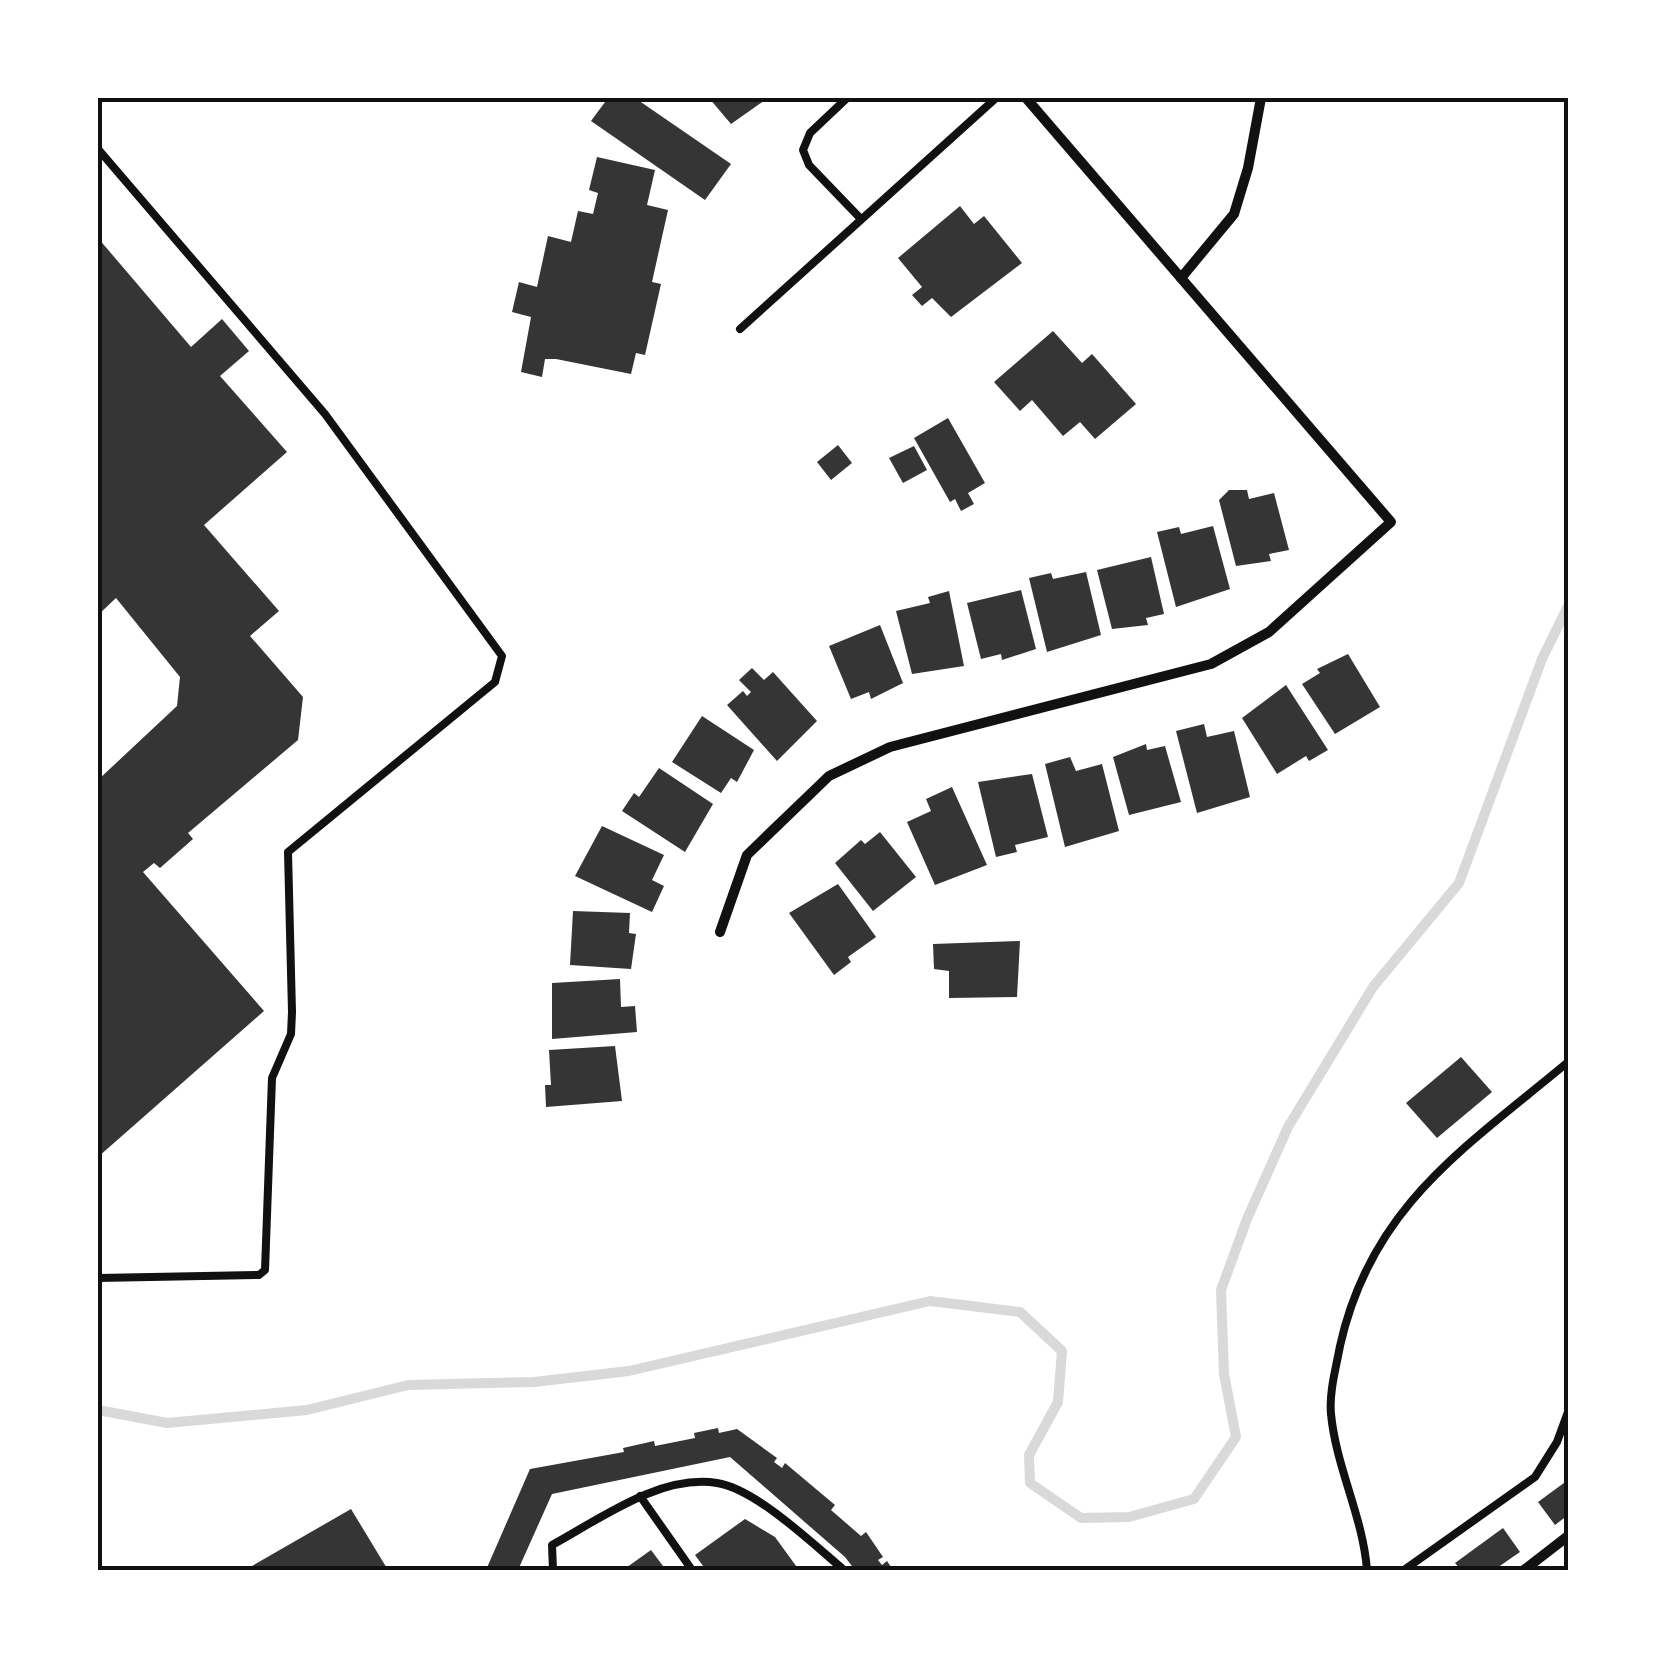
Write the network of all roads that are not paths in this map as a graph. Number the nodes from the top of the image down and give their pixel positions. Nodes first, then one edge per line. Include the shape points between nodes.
1 (847, 98) edge
2 (996, 98) edge
3 (1026, 98) edge
4 (1261, 98) edge
5 (98, 149) edge
6 (860, 218) junction
7 (1181, 278) junction
8 (740, 328) dead end
9 (720, 932) dead end
10 (1568, 1062) edge
11 (98, 1278) edge
12 (1568, 1412) edge
13 (640, 1496) junction
14 (1568, 1536) edge
15 (552, 1570) edge
16 (692, 1570) edge
17 (844, 1570) edge
18 (1367, 1570) edge
19 (1404, 1570) edge
20 (1524, 1570) edge

1 - 6 lane via 810,133 802,150 808,165
2 - 6 lane
3 - 7 street
4 - 7 street via 1234,214
5 - 11 lane via 326,414 502,656 495,682 288,852 292,1012 288,1045 272,1078 265,1270
6 - 8 lane
7 - 9 street via 1391,522 1270,632 1211,664 890,747 828,776 747,855
10 - 18 lane via 1422,1186 1383,1234 1355,1292 1330,1413
12 - 19 lane via 1535,1477
13 - 15 lane via 552,1544
13 - 16 lane
13 - 17 lane via 719,1483 766,1508
14 - 20 street

